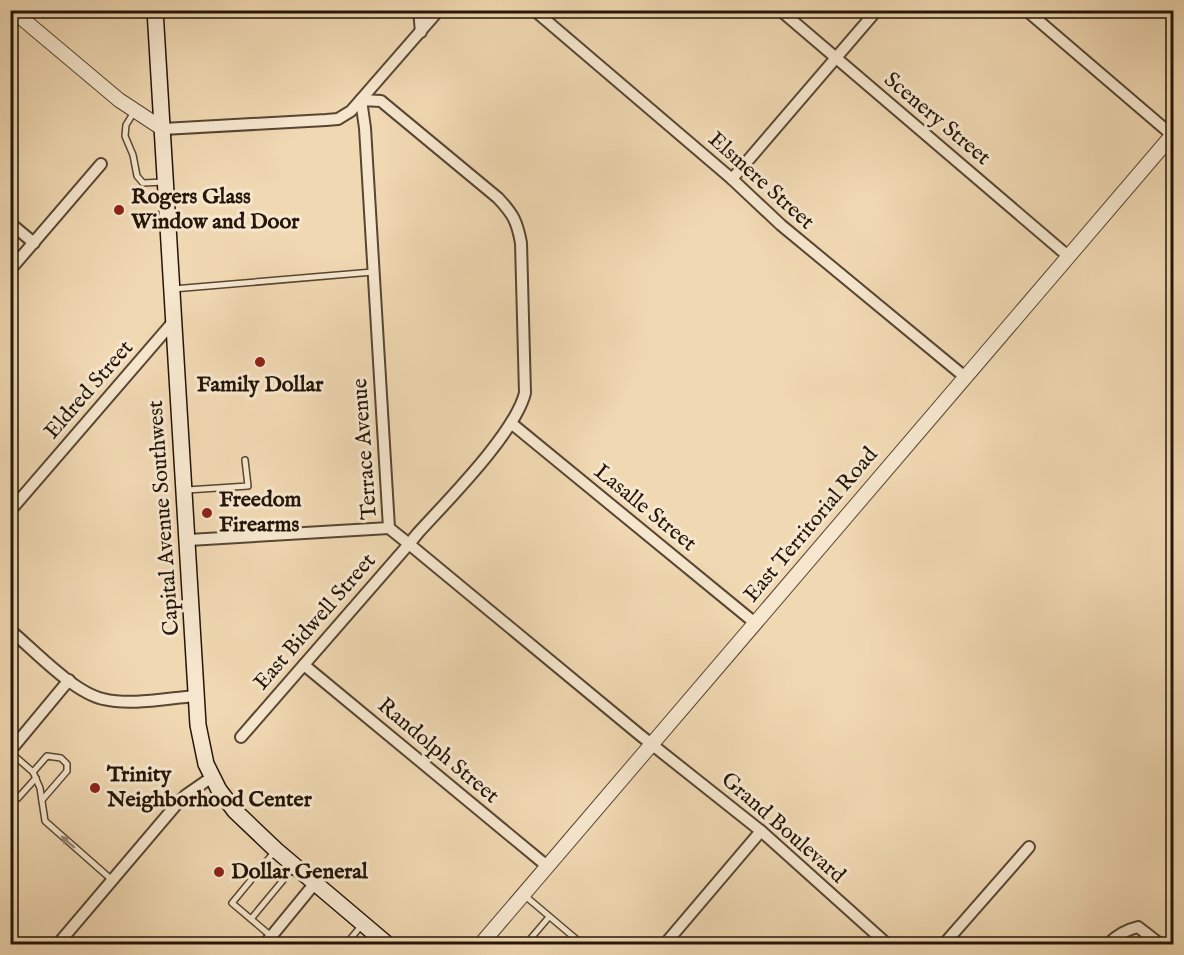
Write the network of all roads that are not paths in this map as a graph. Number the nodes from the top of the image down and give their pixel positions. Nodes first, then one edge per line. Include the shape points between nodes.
1 (12, 10) edge
2 (155, 10) edge
3 (419, 10) edge
4 (439, 10) edge
5 (534, 10) edge
6 (780, 10) edge
7 (877, 10) edge
8 (1026, 10) edge
9 (421, 32) junction
10 (836, 58) junction
11 (361, 100) junction
12 (135, 111) junction
13 (163, 129) junction
14 (1173, 134) edge
15 (101, 164) dead end
16 (732, 179) junction
17 (166, 182) junction
18 (10, 223) edge
19 (34, 243) junction
20 (1068, 256) junction
21 (10, 270) edge
22 (374, 272) junction
23 (172, 289) junction
24 (173, 322) junction
25 (965, 377) junction
26 (511, 423) junction
27 (245, 460) dead end
28 (185, 490) junction
29 (10, 511) edge
30 (389, 528) junction
31 (189, 540) junction
32 (409, 544) junction
33 (755, 623) junction
34 (10, 630) edge
35 (304, 665) junction
36 (69, 680) junction
37 (196, 696) junction
38 (241, 737) dead end
39 (652, 744) junction
40 (10, 752) edge
41 (35, 775) junction
42 (212, 777) junction
43 (18, 798) dead end
44 (42, 800) junction
45 (761, 831) junction
46 (1029, 847) dead end
47 (276, 850) junction
48 (294, 866) junction
49 (548, 866) junction
50 (112, 880) junction
51 (315, 883) junction
52 (523, 895) junction
53 (549, 917) junction
54 (251, 919) junction
55 (363, 925) junction
56 (268, 940) edge
57 (58, 945) edge
58 (346, 945) edge
59 (387, 945) edge
60 (481, 945) edge
61 (526, 945) edge
62 (582, 945) edge
63 (665, 945) edge
64 (887, 945) edge
65 (944, 945) edge
66 (1108, 945) edge
67 (1160, 945) edge

1 - 12 street
2 - 13 main road, Capital Avenue Southwest
3 - 9 street
4 - 9 street
5 - 16 street, Elsmere Street
6 - 10 street, Scenery Street
7 - 10 street
8 - 14 street
9 - 11 street
10 - 16 street
10 - 20 street, Scenery Street
11 - 13 street via 345,116 333,120
11 - 22 street, Terrace Avenue
11 - 26 street, East Bidwell Street via 381,101 498,198 518,225 525,386 523,400
12 - 13 street
12 - 17 lane via 126,125 125,136 137,176 143,183
13 - 17 main road, Capital Avenue Southwest
14 - 20 street, East Territorial Road
15 - 19 street
16 - 25 street, Elsmere Street via 781,225
17 - 23 main road, Capital Avenue Southwest
18 - 19 street
19 - 21 street
20 - 25 street, East Territorial Road
22 - 23 lane
22 - 30 street, Terrace Avenue
23 - 24 main road, Capital Avenue Southwest
24 - 28 main road, Capital Avenue Southwest
24 - 29 street, Eldred Street
25 - 33 street, East Territorial Road
26 - 32 street, East Bidwell Street
26 - 33 street, Lasalle Street
27 - 28 lane via 248,486
28 - 31 main road, Capital Avenue Southwest
30 - 31 street
30 - 32 street, Terrace Avenue
31 - 37 main road, Capital Avenue Southwest
32 - 35 street, East Bidwell Street
32 - 39 street, Terrace Avenue
33 - 39 street, East Territorial Road
34 - 36 street
35 - 38 street, East Bidwell Street
35 - 49 street, Randolph Street
36 - 37 street via 91,695 112,701
36 - 40 street
37 - 42 main road, Capital Avenue Southwest via 199,738
39 - 45 street, Grand Boulevard
39 - 49 street, East Territorial Road
40 - 41 lane
41 - 43 lane
41 - 44 lane
41 - 44 lane via 47,756 61,758 67,764 67,771
42 - 47 main road, Capital Avenue Southwest via 235,811
42 - 50 street via 181,799
50 -> 44 lane via 45,821
45 - 63 street
45 - 64 street, Grand Boulevard
46 - 65 street
47 - 48 main road, Capital Avenue Southwest
47 - 54 lane via 232,903
48 - 51 main road, Capital Avenue Southwest
48 - 54 lane
49 - 52 street, East Territorial Road
50 - 57 street
51 - 55 main road, Capital Avenue Southwest
51 - 56 street
52 - 53 lane
52 - 60 street, East Territorial Road
53 - 61 lane
53 - 62 lane
54 - 56 lane
55 - 58 lane
55 - 59 main road, Capital Avenue Southwest
66 - 67 street via 1116,936 1138,927

